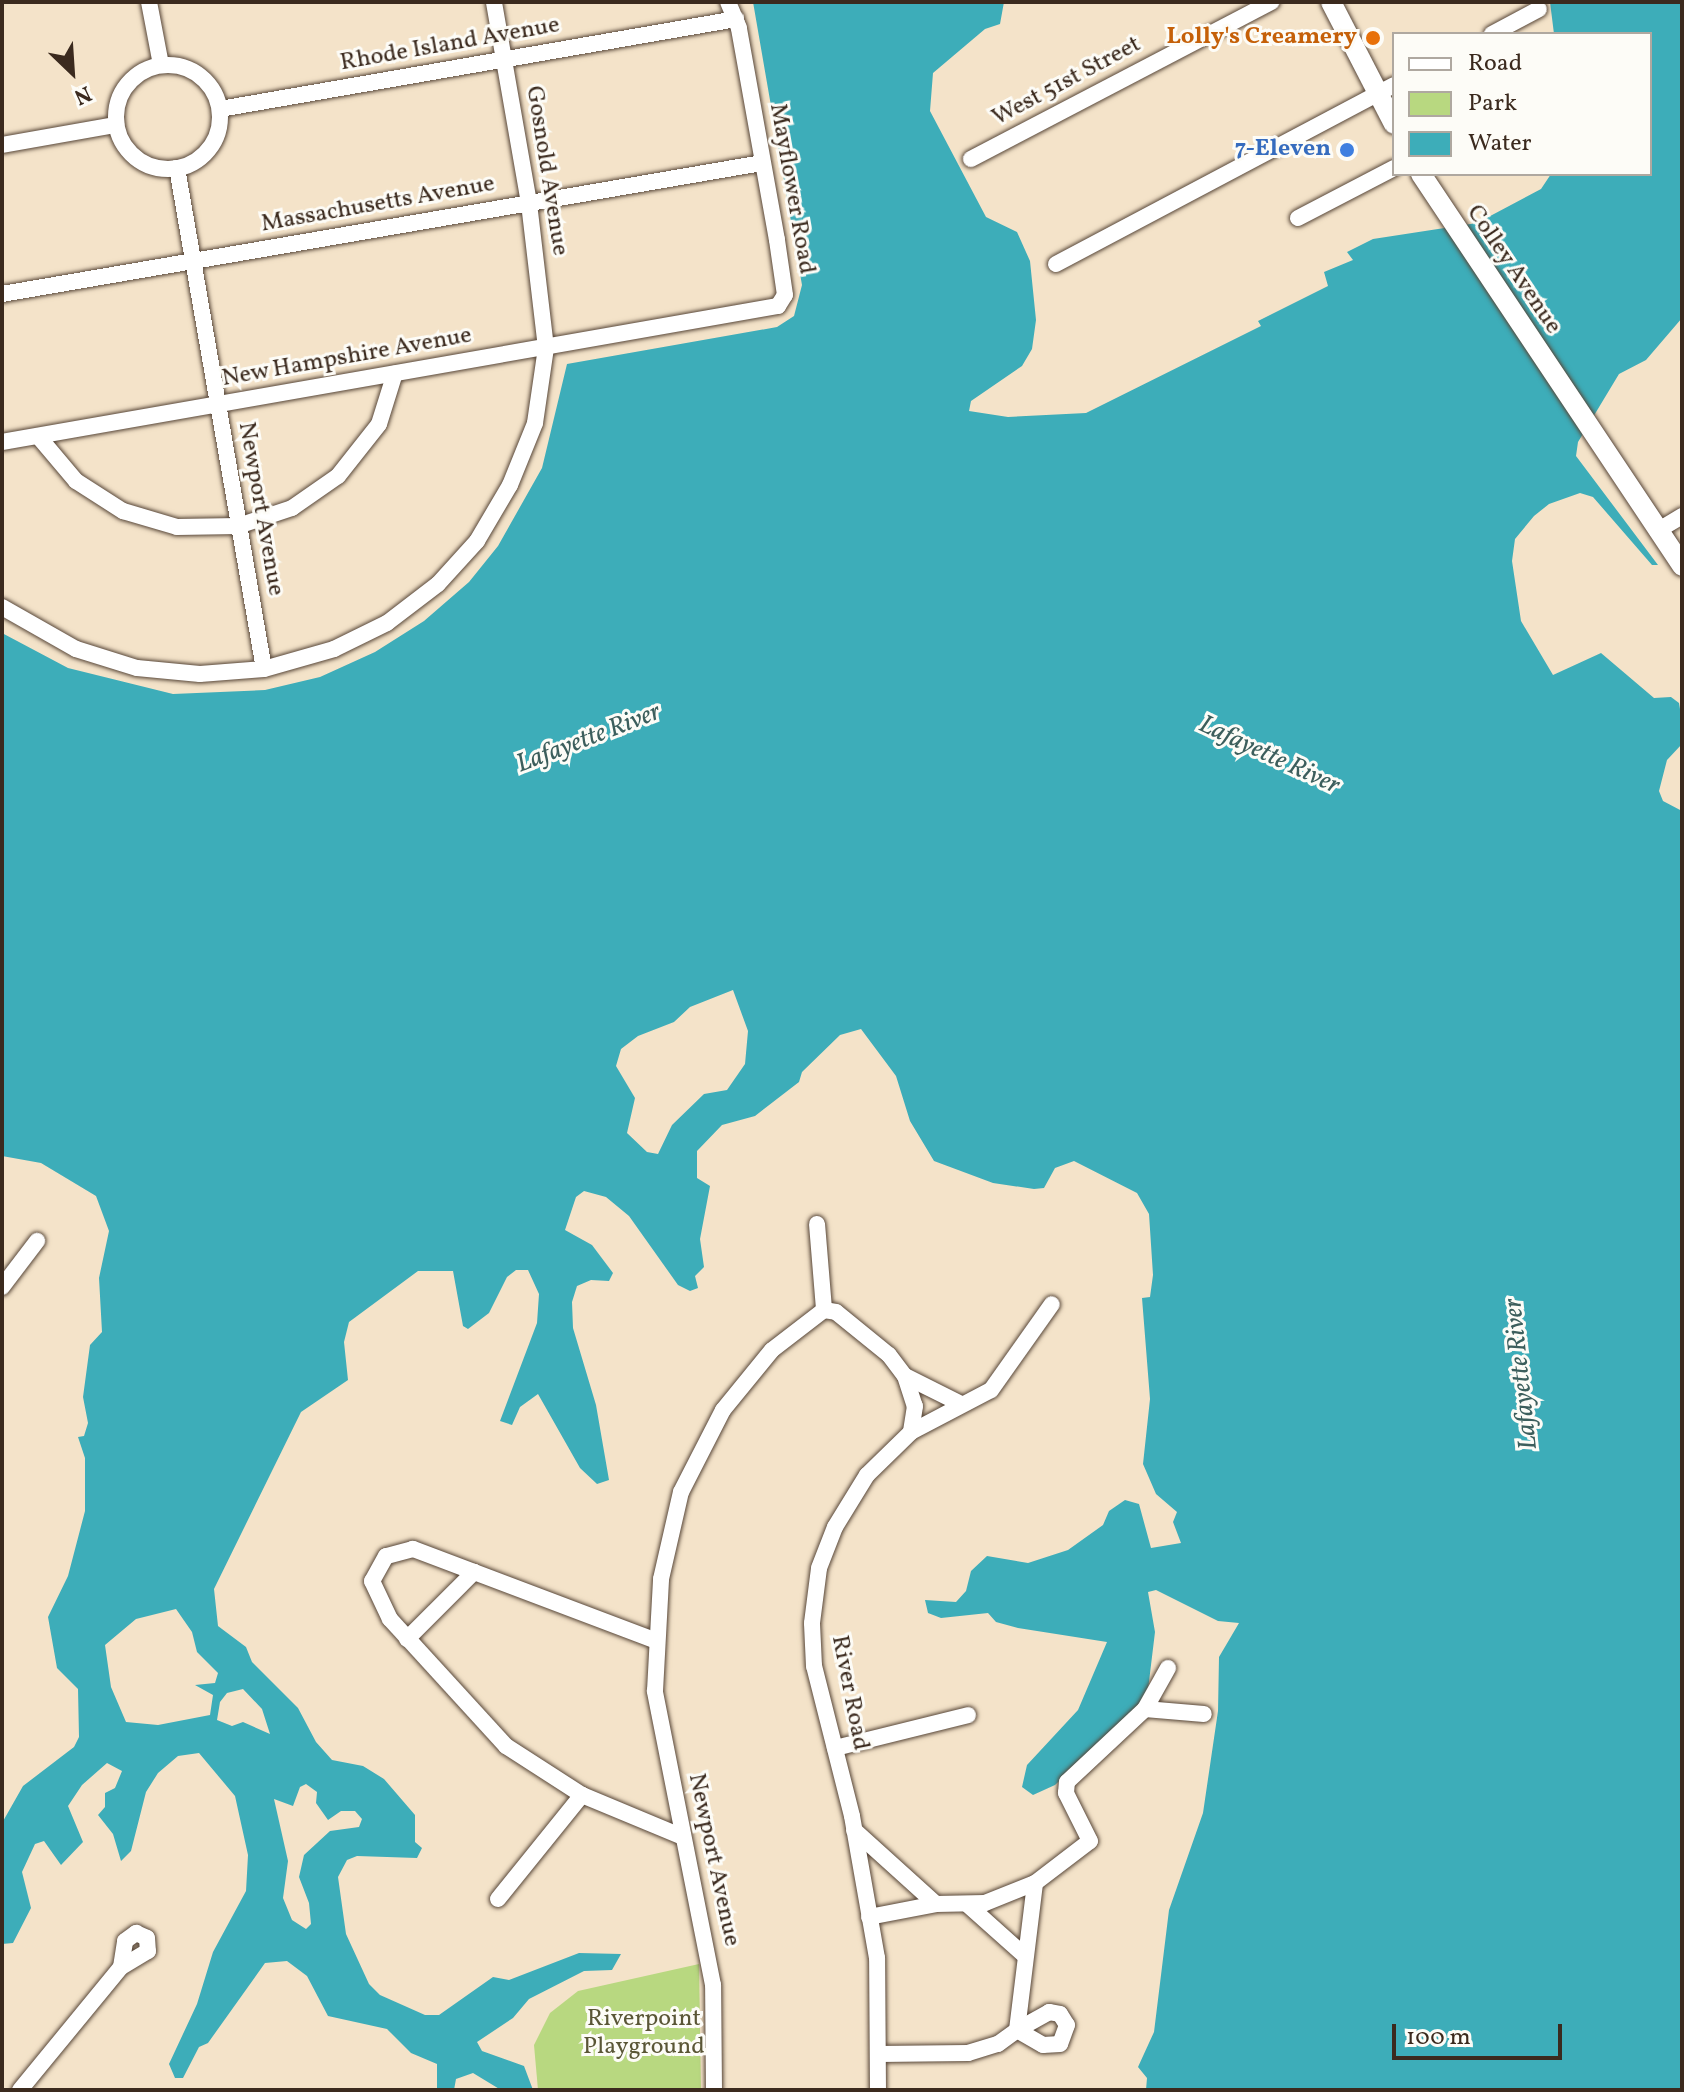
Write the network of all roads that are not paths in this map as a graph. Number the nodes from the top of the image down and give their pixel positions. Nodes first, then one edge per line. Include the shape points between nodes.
1 (149, 2) edge
2 (494, 2) edge
3 (728, 2) edge
4 (1271, 2) edge
5 (1331, 2) edge
6 (1539, 9) dead end
7 (736, 19) junction
8 (1496, 32) edge
9 (504, 60) junction
10 (161, 65) junction
11 (1386, 89) edge
12 (220, 109) junction
13 (1392, 115) edge
14 (116, 125) junction
15 (2, 145) edge
16 (971, 159) dead end
17 (762, 163) junction
18 (177, 168) junction
19 (1392, 169) edge
20 (1422, 176) edge
21 (529, 203) junction
22 (1298, 218) dead end
23 (193, 261) junction
24 (1056, 264) dead end
25 (2, 294) edge
26 (700, 321) joint
27 (546, 348) junction
28 (395, 373) junction
29 (218, 404) junction
30 (38, 436) junction
31 (2, 442) edge
32 (1682, 516) edge
33 (238, 526) junction
34 (1657, 531) junction
35 (1682, 566) edge
36 (2, 607) edge
37 (264, 669) junction
38 (817, 1224) dead end
39 (37, 1241) dead end
40 (2, 1287) edge
41 (1052, 1304) dead end
42 (824, 1310) junction
43 (905, 1376) junction
44 (961, 1404) junction
45 (911, 1432) junction
46 (474, 1572) junction
47 (407, 1639) junction
48 (654, 1640) junction
49 (1168, 1668) dead end
50 (1145, 1709) junction
51 (1204, 1714) dead end
52 (968, 1715) dead end
53 (835, 1748) junction
54 (582, 1795) junction
55 (854, 1830) junction
56 (683, 1837) junction
57 (1035, 1883) junction
58 (498, 1899) dead end
59 (936, 1904) junction
60 (968, 1905) junction
61 (869, 1917) junction
62 (1025, 1956) junction
63 (121, 1967) dead end
64 (879, 2054) junction
65 (20, 2090) edge
66 (714, 2090) edge
67 (878, 2090) edge

1 - 10 street
2 - 9 street, Gosnold Avenue
3 - 7 street, Mayflower Road
4 - 16 street, West 51st Street
5 - 11 main road
6 - 8 street
7 - 9 street, Rhode Island Avenue
7 - 17 street, Mayflower Road
9 - 12 street, Rhode Island Avenue
9 - 21 street, Gosnold Avenue
10 - 12 street via 184,67 204,79
10 - 14 street via 126,85 117,104
11 - 13 main road
11 - 24 street
12 - 18 street via 214,143 199,159
14 - 15 street
14 - 18 street via 137,160 156,168
17 - 21 street, Massachusetts Avenue
17 - 26 street, Mayflower Road via 783,301
18 - 23 street, Newport Avenue
19 - 22 street
20 - 34 main road, Colley Avenue
21 - 23 street, Massachusetts Avenue
21 - 27 street, Gosnold Avenue
23 - 25 street, Massachusetts Avenue
23 - 29 street, Newport Avenue
26 - 27 street, New Hampshire Avenue
27 - 28 street, New Hampshire Avenue
27 - 37 street via 538,409 525,451 494,517 459,564 416,603 361,637
28 - 29 street, New Hampshire Avenue
28 - 33 street via 379,424 338,476 292,508
29 - 30 street, New Hampshire Avenue
29 - 33 street, Newport Avenue
30 - 31 street, New Hampshire Avenue
30 - 33 street via 76,481 123,511 177,527
32 - 34 street
33 - 37 street, Newport Avenue
34 - 35 main road, Colley Avenue
36 - 37 street via 64,644 137,668 200,674
38 - 42 street
39 - 40 street
41 - 44 street, River Road via 1000,1381
42 - 43 street via 836,1312 889,1355
42 - 48 street, Newport Avenue via 772,1350 723,1410 694,1465 672,1524
43 - 44 street
43 - 45 street via 915,1406
44 - 45 street, River Road
45 - 53 street, River Road via 853,1493 819,1568 812,1647
46 - 47 street
46 - 47 street via 413,1549 386,1556 372,1581 383,1609
46 - 48 street
47 - 54 street via 506,1746
48 - 56 street, Newport Avenue via 659,1722
49 - 50 street
50 - 51 street
50 - 57 street via 1067,1782 1066,1793 1090,1841
52 - 53 street
53 - 55 street, River Road
54 - 56 street
54 - 58 street
55 - 59 street
55 - 61 street, River Road
56 - 66 street, Newport Avenue via 713,1985
57 - 60 street via 1003,1899
57 - 62 street
59 - 60 street
59 - 61 street
60 - 62 street
61 - 64 street, River Road via 878,1971
62 - 64 street via 1017,2030 998,2044 968,2053
63 - 65 street
64 - 67 street, River Road

